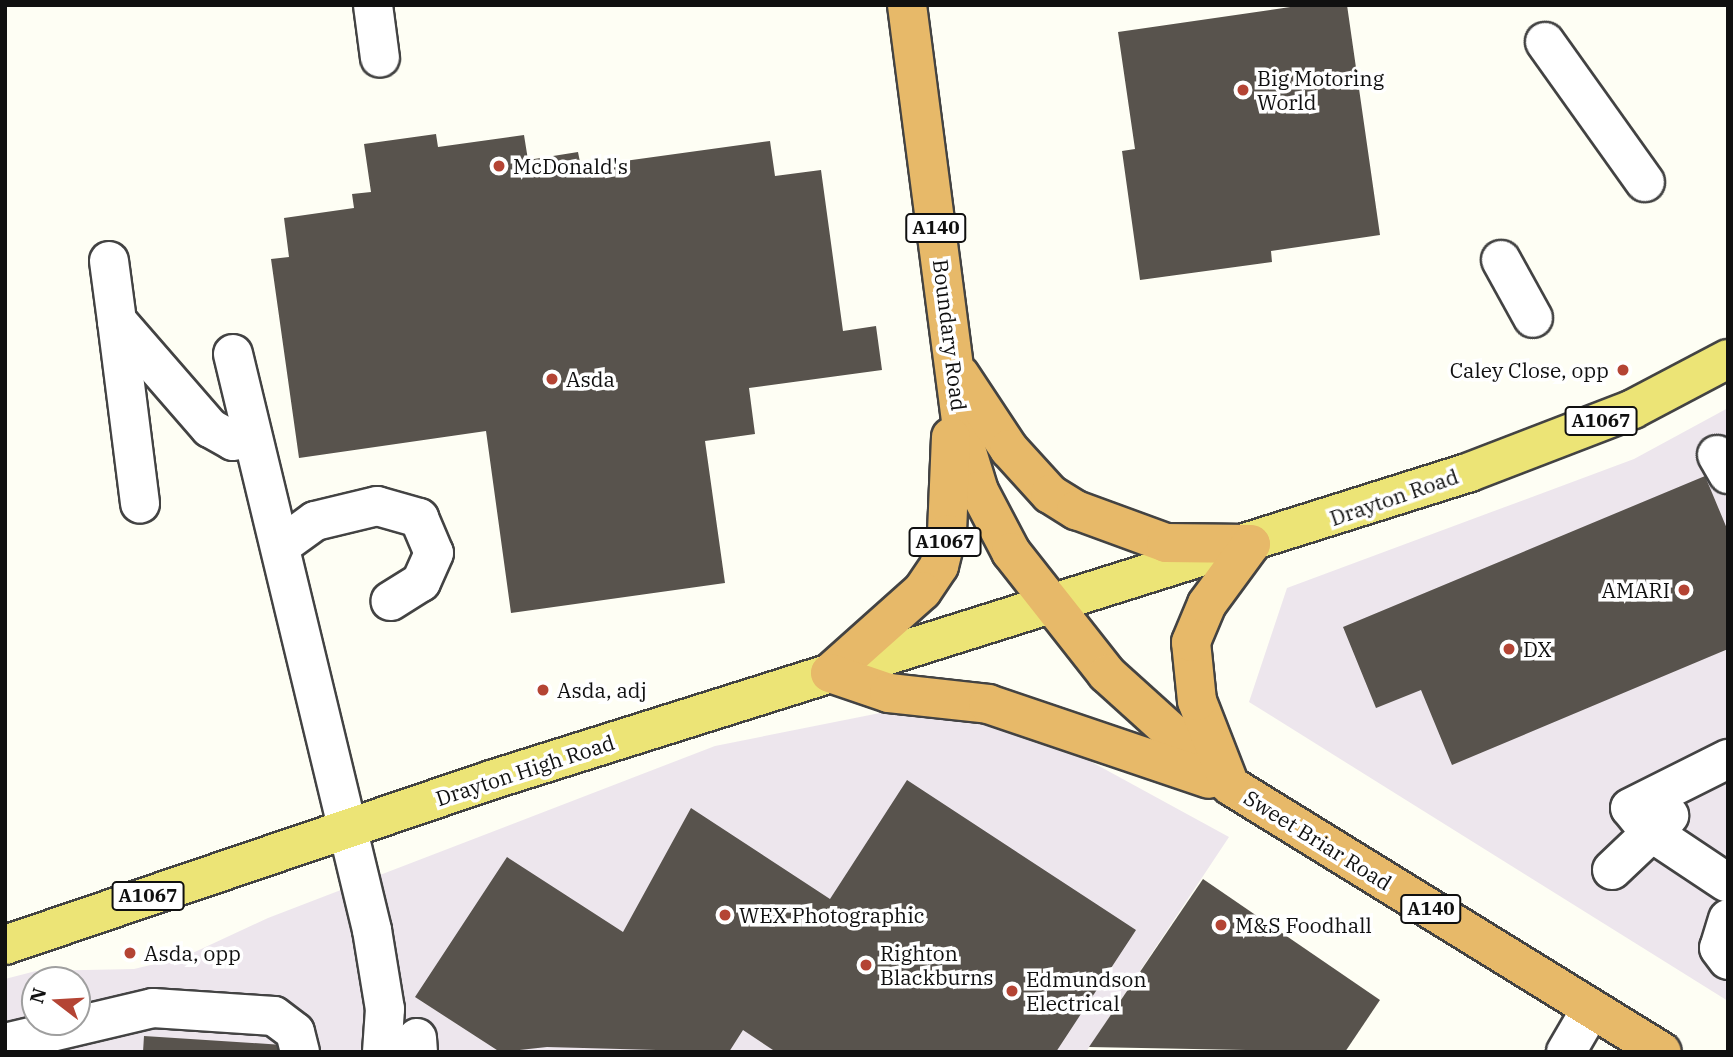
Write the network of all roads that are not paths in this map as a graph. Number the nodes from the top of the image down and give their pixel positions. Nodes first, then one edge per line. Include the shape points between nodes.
1 (373, 5) edge
2 (907, 5) edge
3 (1545, 42) dead end
4 (380, 58) dead end
5 (1645, 183) dead end
6 (1501, 260) dead end
7 (109, 261) dead end
8 (1532, 318) dead end
9 (233, 354) dead end
10 (1728, 359) edge
11 (953, 363) junction
12 (136, 365) junction
13 (252, 438) junction
14 (140, 504) dead end
15 (1251, 544) junction
16 (282, 545) junction
17 (390, 601) dead end
18 (1048, 602) junction
19 (830, 673) junction
20 (1728, 759) edge
21 (1728, 780) edge
22 (1231, 786) junction
23 (346, 827) junction
24 (1648, 830) junction
25 (1612, 870) dead end
26 (1726, 882) edge
27 (1728, 919) edge
28 (5, 945) edge
29 (1728, 960) edge
30 (1591, 1009) junction
31 (5, 1043) edge
32 (300, 1052) edge
33 (382, 1052) edge
34 (1566, 1052) edge
35 (1662, 1052) edge

1 - 4 street
2 - 11 highway, Boundary Road / A140
3 - 5 street
6 - 8 street
7 - 12 street via 117,321
9 - 13 street
10 - 15 main road, Drayton Road / A1067 via 1633,408 1471,472
11 - 15 highway, A140 via 1009,449 1050,494 1076,510 1166,543
11 - 18 highway, Boundary Road / A140 via 979,491 1011,552
11 - 19 highway, A1067 via 947,534 939,566 922,591
12 - 13 street via 222,438
12 - 14 street
13 - 16 street
15 - 18 main road, Drayton Road / A1067
15 - 22 highway via 1206,604 1191,642 1197,701
16 - 17 street via 315,521 377,506 419,518 433,553 421,582
16 - 23 street
18 - 19 main road, Drayton High Road / A1067
18 - 22 highway, Sweet Briar Road / A140 via 1141,708
19 - 22 highway, A140 via 889,693 988,704
19 - 23 main road, Drayton High Road / A1067
20 - 24 street via 1630,808
21 - 24 street
22 - 30 highway, Sweet Briar Road / A140
23 - 28 main road, Drayton High Road / A1067
23 - 33 street via 379,968
24 - 25 street
24 - 26 street
27 - 29 street via 1719,948
30 - 34 street
30 - 35 highway, Sweet Briar Road / A140
31 - 32 street via 153,1008 274,1016 295,1032

